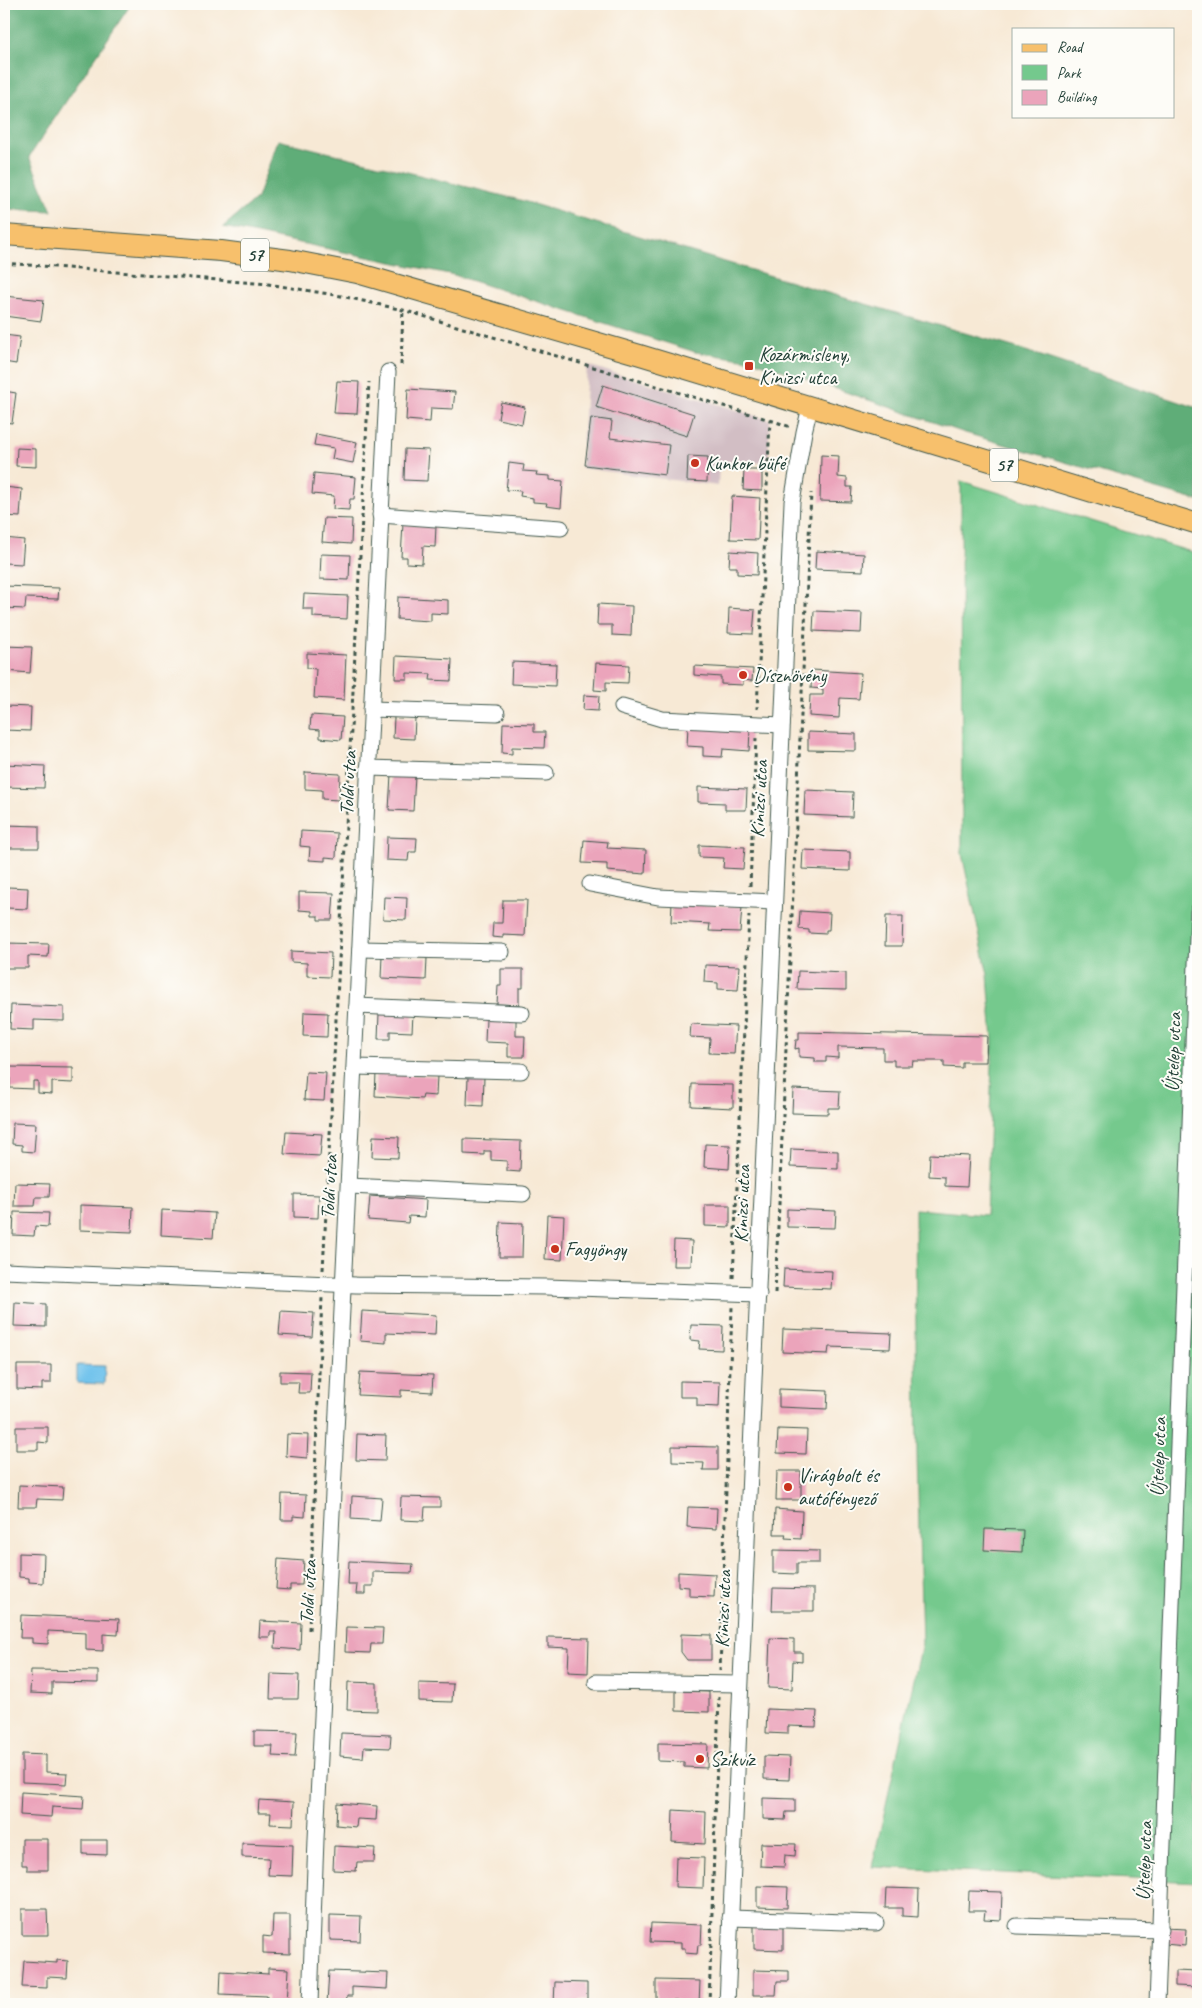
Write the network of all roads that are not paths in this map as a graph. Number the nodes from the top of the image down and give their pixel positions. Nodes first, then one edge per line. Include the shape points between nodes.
1 (4, 235) edge
2 (388, 372) dead end
3 (810, 407) junction
4 (380, 515) junction
5 (1198, 524) edge
6 (560, 528) dead end
7 (622, 708) dead end
8 (371, 709) junction
9 (497, 713) dead end
10 (782, 725) junction
11 (368, 768) junction
12 (546, 773) dead end
13 (590, 884) dead end
14 (774, 902) junction
15 (1198, 911) edge
16 (360, 949) junction
17 (502, 952) dead end
18 (357, 1006) junction
19 (522, 1013) dead end
20 (355, 1067) junction
21 (521, 1071) dead end
22 (349, 1186) junction
23 (523, 1194) dead end
24 (4, 1271) edge
25 (343, 1284) junction
26 (759, 1294) junction
27 (596, 1682) dead end
28 (740, 1684) junction
29 (730, 1918) junction
30 (876, 1922) dead end
31 (1016, 1926) dead end
32 (1161, 1930) junction
33 (310, 2004) edge
34 (727, 2004) edge
35 (1158, 2004) edge

1 - 3 main road, 57 via 221,251 330,267 413,288
2 - 4 street, Toldi utca
3 - 5 main road, 57
3 - 10 street, Kinizsi utca via 792,502
4 - 6 street
4 - 8 street, Toldi utca
7 - 10 street via 662,719
8 - 9 street
8 - 11 street, Toldi utca
10 - 14 street, Kinizsi utca
11 - 12 street
11 - 16 street, Toldi utca
13 - 14 street via 658,897
14 - 26 street, Kinizsi utca
15 - 32 street, Újtelep utca
16 - 17 street
16 - 18 street, Toldi utca
18 - 19 street
18 - 20 street, Toldi utca
20 - 21 street
20 - 22 street, Toldi utca
22 - 23 street
22 - 25 street, Toldi utca
24 - 25 street
25 - 26 street
25 - 33 street, Toldi utca
26 - 28 street, Kinizsi utca
27 - 28 street
28 - 29 street, Kinizsi utca
29 - 30 street
29 - 34 street, Kinizsi utca
31 - 32 street
32 - 35 street, Újtelep utca

